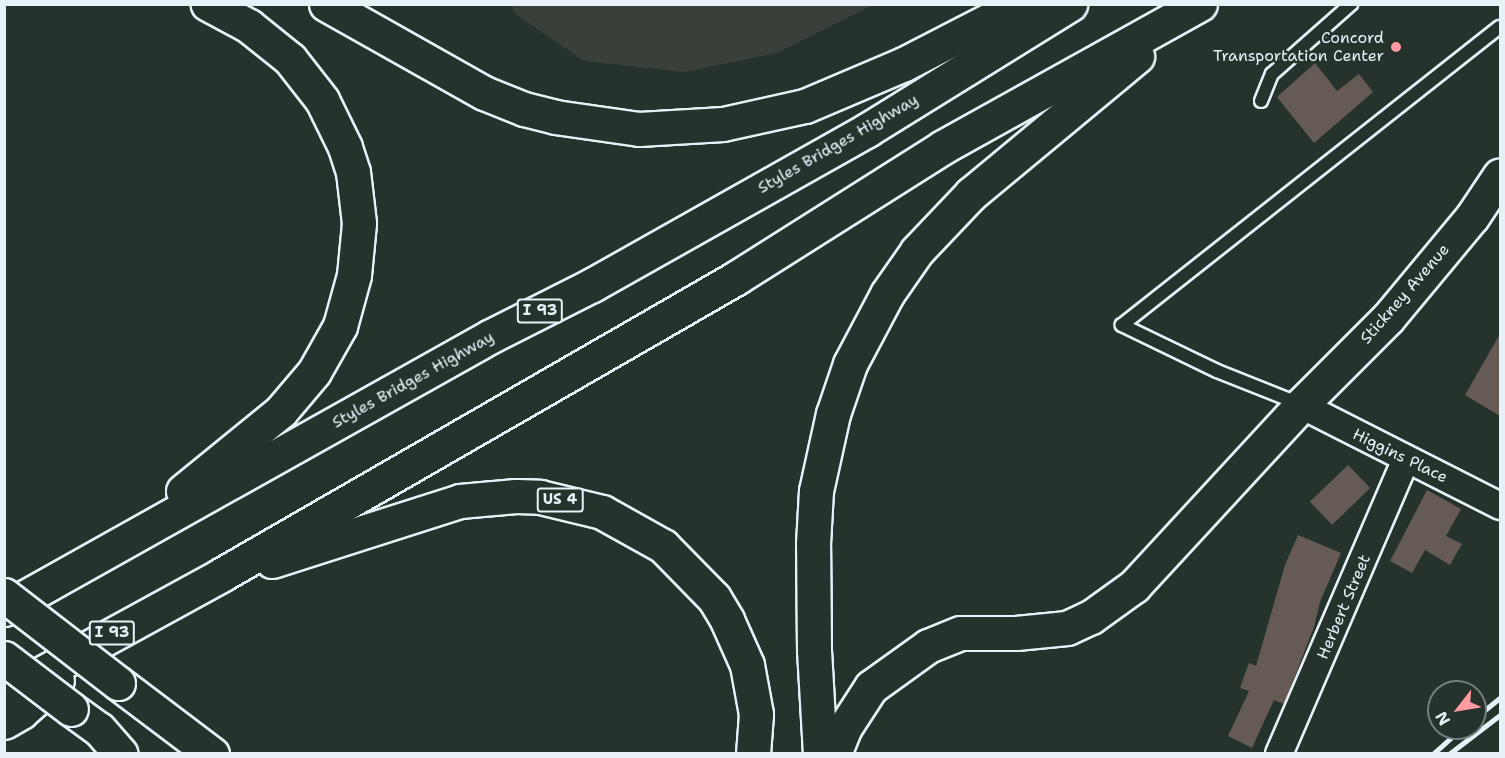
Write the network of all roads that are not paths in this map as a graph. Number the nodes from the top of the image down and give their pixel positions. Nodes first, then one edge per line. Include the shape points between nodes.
1 (208, 4) edge
2 (326, 4) edge
3 (1020, 4) edge
4 (1070, 4) edge
5 (1351, 4) edge
6 (1199, 5) edge
7 (1500, 27) edge
8 (1261, 101) dead end
9 (1500, 175) edge
10 (1300, 405) junction
11 (1406, 459) junction
12 (1500, 506) edge
13 (115, 547) junction
14 (221, 575) junction
15 (4, 595) edge
16 (4, 609) edge
17 (103, 638) junction
18 (4, 658) edge
19 (4, 694) edge
20 (4, 722) edge
21 (99, 729) junction
22 (121, 753) edge
23 (131, 753) edge
24 (212, 753) edge
25 (753, 753) edge
26 (820, 753) edge
27 (834, 753) edge
28 (1279, 753) edge

1 - 13 main road via 249,26 290,59 322,100 353,172 359,223 354,275 339,326 314,372 281,411
2 - 3 main road via 484,93 524,109 639,129 723,124 806,106 904,64
4 - 13 main road, Styles Bridges Highway / I 93 via 867,130
5 - 8 lane via 1272,75
6 - 14 main road, I 93 via 943,147 736,278
6 - 26 main road via 971,194 916,251 887,294 850,364 833,414 816,492 814,638
7 - 10 lane via 1122,325 1216,371
9 - 10 main road, Stickney Avenue via 1472,216 1388,318
10 - 11 street, Higgins Place
10 - 27 main road, Stickney Avenue via 1134,586 1091,617 1068,628 961,633 928,646 871,687 844,727
11 - 12 street, Higgins Place
11 - 28 street, Herbert Street
13 - 16 main road, Styles Bridges Highway / I 93
14 - 17 main road, I 93
14 - 25 main road, US 4 via 460,501 540,497 592,508 625,522 663,546 714,598 747,665 756,714
15 - 24 main road, bridge
17 - 19 main road, I 93
17 - 20 main road via 21,712
18 - 21 main road, bridge
21 - 22 main road
21 - 23 main road

